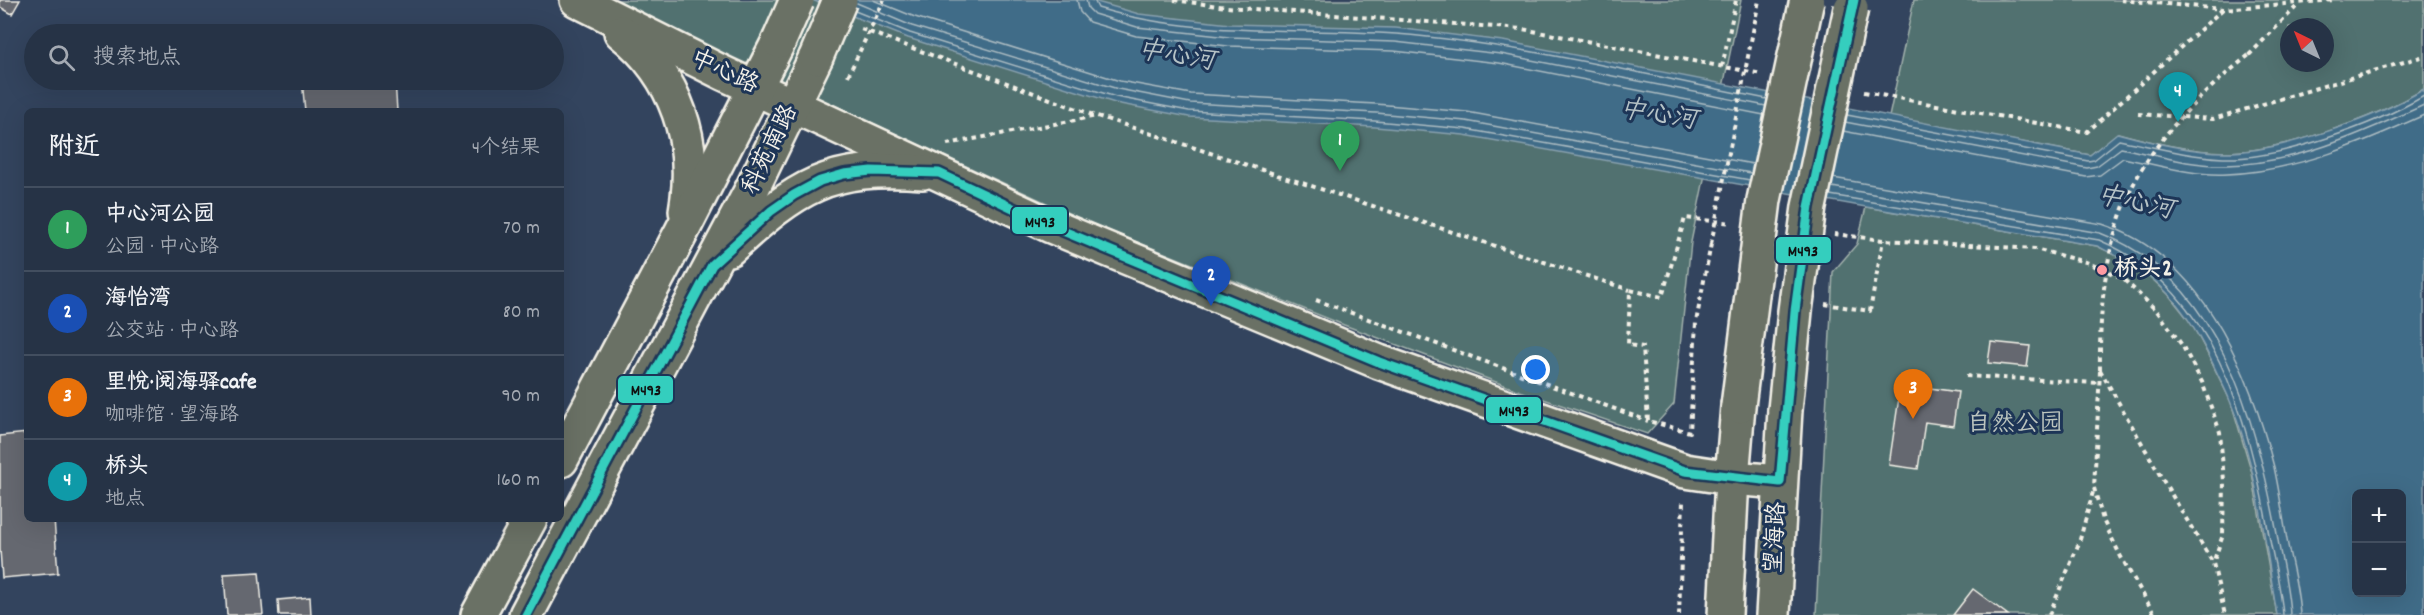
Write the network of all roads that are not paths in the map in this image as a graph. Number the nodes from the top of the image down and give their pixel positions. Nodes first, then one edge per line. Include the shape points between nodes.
1 (797, 0) edge
2 (840, 0) edge
3 (1807, 0) edge
4 (582, 3) edge
5 (1853, 4) edge
6 (756, 88) junction
7 (793, 105) junction
8 (946, 161) junction
9 (681, 233) junction
10 (712, 265) junction
11 (564, 454) edge
12 (1732, 478) junction
13 (1780, 482) junction
14 (528, 522) edge
15 (478, 615) edge
16 (525, 615) edge
17 (1725, 615) edge
18 (1773, 615) edge

1 - 6 main road, 科苑南路, bridge
2 - 7 main road, 科苑南路, bridge
3 - 12 main road, 望海路, bridge via 1764,200
4 - 6 main road, 中心路
4 - 9 main road via 647,56 681,114 688,138 690,186
5 - 13 main road, 望海路, bridge via 1809,207 1795,311
6 - 7 main road, 中心路
6 - 9 main road, 科苑南路
7 - 8 main road, 中心路
7 - 10 main road, 科苑南路
8 - 10 main road via 844,174 820,181 771,211
8 - 12 main road, 中心路 via 1051,226 1379,362 1685,471
9 - 11 main road, 科苑南路
10 - 16 main road, 科苑南路
12 - 13 main road, 中心路
12 - 17 main road, 望海路
13 - 18 main road, 望海路
14 - 15 main road

